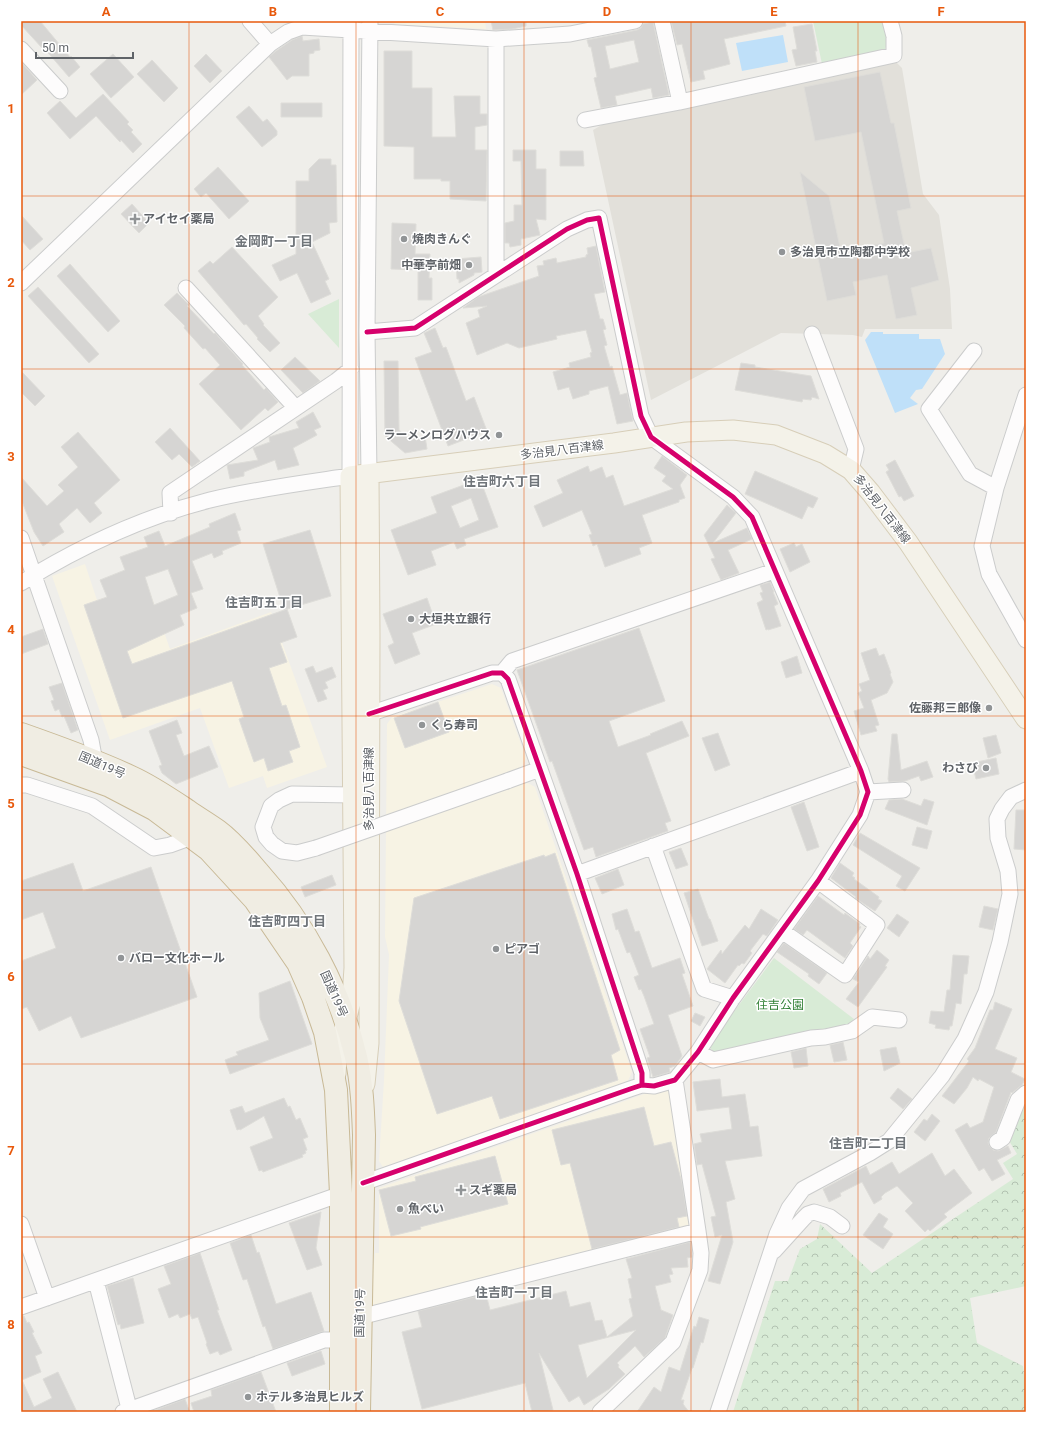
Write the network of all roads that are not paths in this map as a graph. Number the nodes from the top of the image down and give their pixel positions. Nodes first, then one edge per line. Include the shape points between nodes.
1 (250, 21) edge
2 (635, 21) edge
3 (662, 21) edge
4 (890, 21) edge
5 (351, 25) edge
6 (370, 26) edge
7 (496, 39) junction
8 (270, 44) junction
9 (21, 49) edge
10 (60, 91) dead end
11 (680, 102) junction
12 (586, 120) dead end
13 (496, 275) junction
14 (21, 283) edge
15 (186, 288) dead end
16 (368, 332) junction
17 (812, 334) dead end
18 (974, 351) dead end
19 (351, 369) junction
20 (1026, 395) edge
21 (295, 407) junction
22 (651, 438) junction
23 (851, 470) junction
24 (369, 474) junction
25 (350, 476) junction
26 (996, 488) junction
27 (171, 512) junction
28 (21, 538) edge
29 (774, 571) junction
30 (27, 579) edge
31 (1026, 640) edge
32 (502, 673) junction
33 (369, 714) junction
34 (1026, 719) edge
35 (21, 734) edge
36 (21, 754) edge
37 (540, 769) junction
38 (861, 771) junction
39 (97, 772) junction
40 (21, 785) edge
41 (903, 790) dead end
42 (1026, 790) edge
43 (868, 792) junction
44 (353, 795) junction
45 (92, 806) junction
46 (192, 837) junction
47 (653, 846) junction
48 (577, 874) junction
49 (818, 881) junction
50 (782, 931) junction
51 (733, 998) junction
52 (346, 1020) junction
53 (899, 1020) dead end
54 (698, 1052) junction
55 (675, 1080) junction
56 (642, 1085) junction
57 (336, 1090) junction
58 (1026, 1093) edge
59 (363, 1104) junction
60 (997, 1142) dead end
61 (363, 1183) junction
62 (342, 1194) junction
63 (21, 1224) edge
64 (842, 1226) dead end
65 (698, 1231) junction
66 (772, 1253) junction
67 (96, 1281) junction
68 (46, 1298) junction
69 (21, 1307) edge
70 (360, 1317) junction
71 (342, 1336) junction
72 (128, 1411) edge
73 (341, 1412) edge
74 (359, 1412) edge
75 (600, 1412) edge
76 (718, 1412) edge

1 - 8 street
2 - 7 street via 570,34
3 - 11 street
4 - 11 street via 894,36 894,55
5 - 6 street
5 - 8 street via 302,27 288,32
5 - 19 street
6 - 7 street via 405,34
6 - 16 street
7 - 13 street
8 - 14 street
9 - 10 street
11 - 12 street
13 - 16 street via 415,328
13 - 22 street via 567,228 599,218 642,416
15 - 21 street
16 - 24 street
17 - 23 street via 856,449
18 - 26 street via 929,409 970,474
19 - 21 street
19 - 25 street
20 - 26 street
21 - 27 street via 170,492
22 - 23 main road, 多治見八百津線 via 686,432 733,430 776,435 825,454
22 - 24 main road, 多治見八百津線
22 - 29 street via 733,497 752,517
23 - 34 main road, 多治見八百津線 via 908,542
24 - 25 main road, 多治見八百津線
24 - 33 main road, 多治見八百津線
25 - 27 street via 259,490
25 - 44 main road, 多治見八百津線
26 - 31 street via 982,546 989,574
27 - 30 street via 119,531
28 - 30 street
29 - 32 street via 512,661
29 - 38 street
30 - 39 street via 91,740
32 - 33 street via 492,673
32 - 37 street via 508,679
33 - 59 main road, 多治見八百津線 via 368,1043
35 - 39 highway, 国道19号 via 72,752
36 - 39 highway, 国道19号
37 - 44 street, bridge via 296,853 282,851 266,837 263,827 271,806 279,800 292,794
37 - 48 street
38 - 43 street
38 - 47 street
39 - 45 street
39 - 46 highway, 国道19号 via 110,786 154,809
39 - 52 highway, 国道19号 via 132,777 219,832 248,860 275,890 297,922 316,954
40 - 45 street
41 - 43 street
42 - 66 street via 1011,797 997,819 998,838 1008,871 1010,894 986,992 965,1039 942,1076 889,1141 803,1189 789,1208 777,1234
43 - 49 street via 860,815
44 - 52 main road, 多治見八百津線 via 354,968 352,997
45 - 46 street via 154,848 170,846
46 - 57 highway, 国道19号 via 209,850 255,900 298,963 325,1032
47 - 48 street
47 - 51 street via 704,989
48 - 56 street via 642,1072
49 - 50 street
49 - 50 street via 876,925 845,974
50 - 51 street
51 - 54 street
52 - 57 main road, 多治見八百津線 via 337,1058
52 - 59 highway, 国道19号 via 356,1058
53 - 54 street via 872,1017 852,1031 713,1060
54 - 55 street
55 - 56 street via 654,1086
55 - 65 street
56 - 61 street
57 - 62 highway, 国道19号
58 - 60 street via 1018,1100 1002,1138
59 - 61 highway, 国道19号
61 - 70 highway, 国道19号
62 - 67 street
62 - 71 highway, 国道19号
63 - 68 street
64 - 66 street via 830,1216 814,1212 808,1214
65 - 70 street
65 - 75 street via 700,1270 673,1342
66 - 76 street
67 - 68 street
67 - 72 street
68 - 69 street
70 - 74 highway, 国道19号
71 - 72 street via 324,1340
71 - 73 highway, 国道19号

